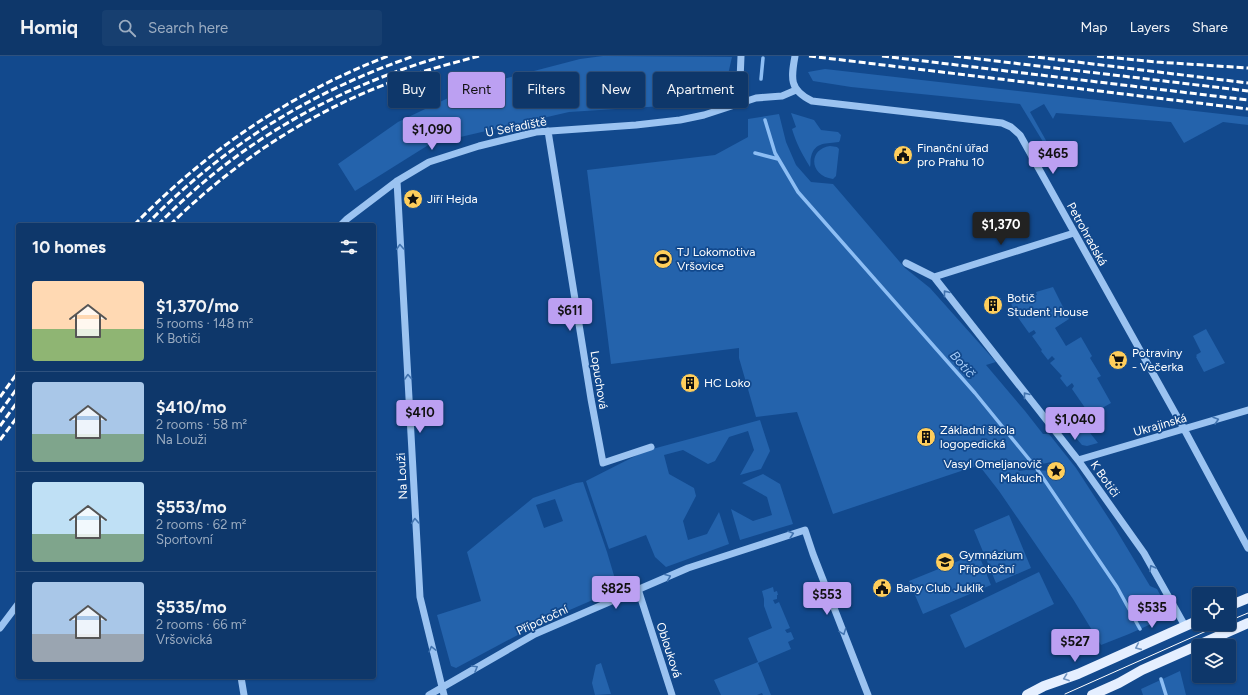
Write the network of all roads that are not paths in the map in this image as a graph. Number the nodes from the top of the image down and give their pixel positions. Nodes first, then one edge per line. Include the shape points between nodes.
1 (741, 56) edge
2 (795, 56) edge
3 (740, 72) edge
4 (796, 90) junction
5 (748, 101) edge
6 (726, 108) edge
7 (548, 132) junction
8 (397, 181) junction
9 (343, 223) edge
10 (1074, 233) junction
11 (906, 263) dead end
12 (934, 277) junction
13 (1248, 410) edge
14 (1184, 429) junction
15 (651, 447) dead end
16 (1078, 460) junction
17 (1248, 548) edge
18 (638, 589) junction
19 (1248, 598) edge
20 (1236, 603) edge
21 (16, 607) edge
22 (1192, 623) edge
23 (1248, 623) edge
24 (1185, 626) junction
25 (0, 628) edge
26 (241, 679) edge
27 (442, 687) junction
28 (244, 695) edge
29 (429, 695) edge
30 (444, 695) edge
31 (672, 695) edge
32 (868, 695) edge
33 (1027, 695) edge
34 (1092, 695) edge

1 - 3 street
2 - 4 street via 792,76
4 - 5 street, U Seřadiště via 782,96
4 - 10 street, Petrohradská via 804,98 817,103 1002,123 1011,127 1020,135
6 - 7 street, U Seřadiště via 680,120
7 - 8 street, U Seřadiště via 536,132 479,146 429,162
7 - 15 street, Lopuchová via 590,399 603,463
8 - 9 street, U Seřadiště
27 -> 8 street, Na Louži via 420,597
10 - 12 street
10 - 14 street, Petrohradská
11 - 12 street, K Botiči
16 -> 12 street, K Botiči
14 -> 13 street, Ukrajinská
14 - 16 street, Ukrajinská
14 - 17 street, Petrohradská
24 -> 16 street, K Botiči via 1144,553
27 -> 18 street, Přípotoční via 535,634
18 - 31 street, Oblouková
18 -> 32 street, Přípotoční via 688,568 805,530
19 - 20 main road
21 - 25 street
22 - 24 main road
23 - 34 main road
24 -> 33 main road
26 - 28 street
27 - 29 street, Přípotoční
27 - 30 street, Na Louži

